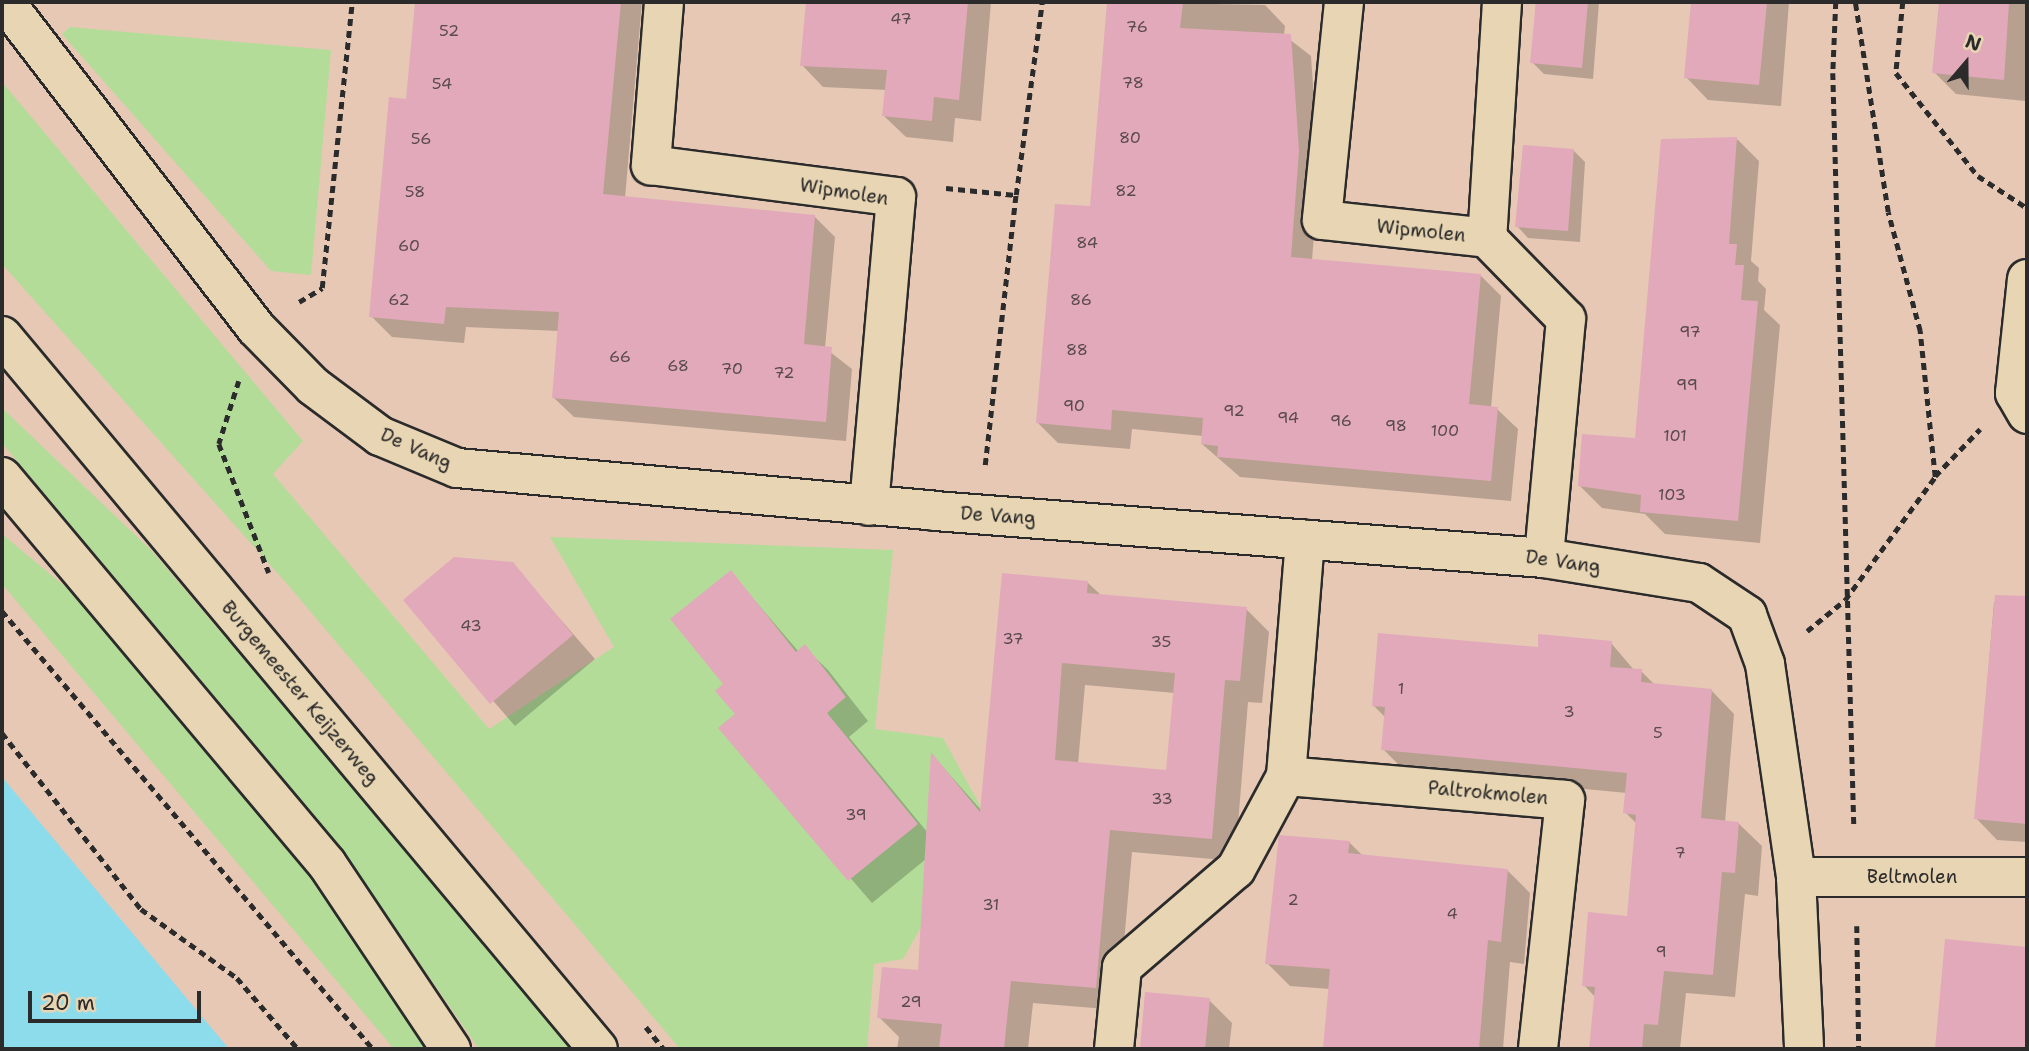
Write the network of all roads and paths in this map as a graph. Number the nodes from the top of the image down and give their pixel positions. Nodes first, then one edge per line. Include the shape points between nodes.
1 (5, 2) edge
2 (352, 2) edge
3 (664, 2) edge
4 (1042, 2) edge
5 (1344, 2) edge
6 (1502, 2) edge
7 (1836, 2) edge
8 (1855, 2) edge
9 (1903, 2) edge
10 (1016, 195) junction
11 (896, 197) junction
12 (2027, 208) edge
13 (1487, 238) junction
14 (2027, 279) edge
15 (256, 328) junction
16 (2, 336) edge
17 (2021, 403) edge
18 (2, 477) edge
19 (1935, 477) junction
20 (869, 506) junction
21 (979, 514) junction
22 (1306, 540) junction
23 (1544, 558) junction
24 (277, 583) dead end
25 (1845, 600) junction
26 (2, 611) edge
27 (1765, 664) junction
28 (2, 733) edge
29 (1286, 776) junction
30 (1796, 877) junction
31 (1856, 877) junction
32 (2027, 877) edge
33 (638, 1018) dead end
34 (298, 1049) edge
35 (373, 1049) edge
36 (452, 1049) edge
37 (598, 1049) edge
38 (664, 1049) edge
39 (1114, 1049) edge
40 (1538, 1049) edge
41 (1804, 1049) edge
42 (1859, 1049) edge

1 - 15 street, De Vang
2 - 15 path via 321,288
3 - 11 street, Wipmolen via 651,165
4 - 10 path
5 - 13 street, Wipmolen via 1322,220
6 - 13 street, Wipmolen
7 - 25 path
8 - 19 path via 1888,212 1920,331
9 - 12 path via 1896,73 1978,176
10 - 11 path via 905,185
10 - 21 path
11 - 20 street, Wipmolen
13 - 23 street, Wipmolen via 1566,319
14 - 17 street
15 - 20 street, De Vang via 313,386 380,436 457,468
15 - 24 path via 219,444 268,572
16 - 37 street, Burgemeester Keijzerweg
17 - 19 path
18 - 36 street via 327,864
19 - 25 path
20 - 21 street, De Vang
21 - 22 street, De Vang
22 - 23 street, De Vang
22 - 29 street
23 - 27 street, De Vang via 1699,583 1747,615
25 - 27 path
25 - 31 path
26 - 35 path
27 - 30 street, De Vang
28 - 34 path via 141,909 237,978
29 - 39 street via 1236,869 1122,967
29 - 40 street, Paltrokmolen via 1565,800
30 - 31 street, Beltmolen
30 - 41 street, De Vang
31 - 32 street, Beltmolen
31 - 42 path
33 - 38 path

